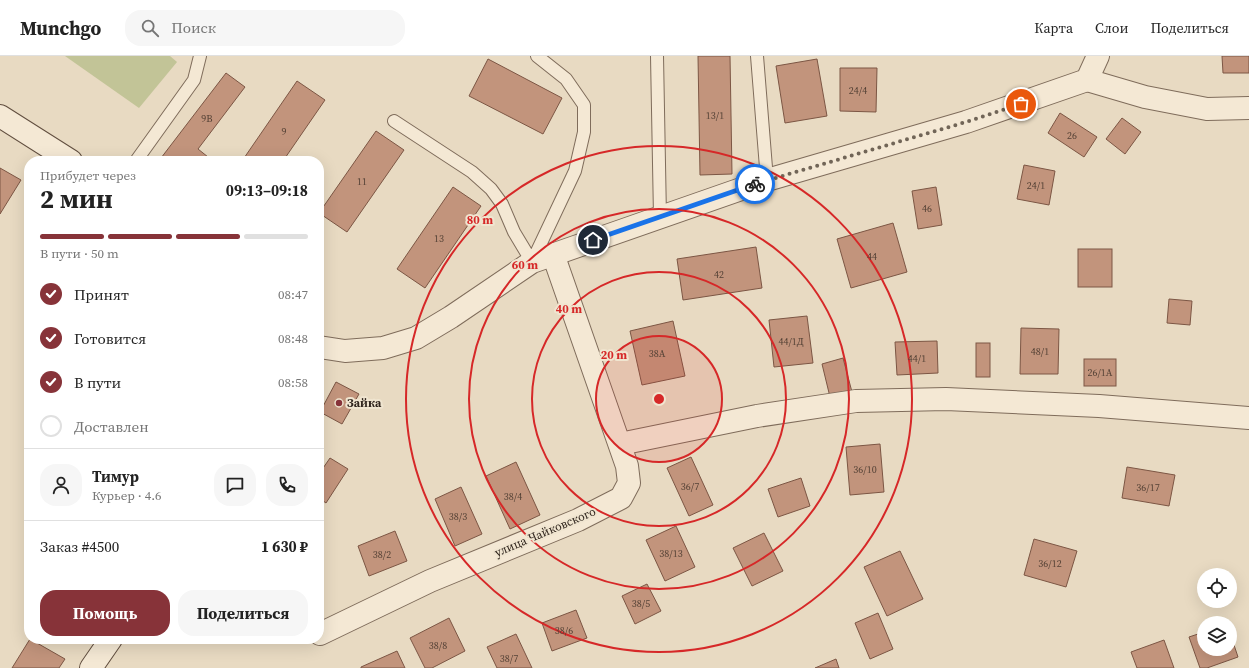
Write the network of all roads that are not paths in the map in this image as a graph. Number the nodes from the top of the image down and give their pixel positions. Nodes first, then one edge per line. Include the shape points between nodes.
1 (200, 56) edge
2 (537, 56) edge
3 (657, 56) edge
4 (757, 56) edge
5 (1098, 56) edge
6 (1087, 80) junction
7 (1249, 108) edge
8 (0, 116) edge
9 (394, 121) dead end
10 (63, 156) edge
11 (140, 156) edge
12 (767, 180) junction
13 (660, 217) junction
14 (553, 254) junction
15 (532, 262) junction
16 (324, 348) edge
17 (1249, 418) edge
18 (620, 444) junction
19 (324, 632) edge
20 (108, 644) edge
21 (92, 668) edge

1 - 11 lane via 194,80
2 - 15 lane via 566,79 584,104 584,132 575,171
3 - 13 lane
4 - 12 lane
5 - 6 street
6 - 7 street via 1145,97 1207,109
6 - 12 street via 966,122
8 - 10 street
9 - 15 lane via 472,172 491,189 502,204 514,232
12 - 13 street
13 - 14 street
14 - 15 street
14 - 18 street, улица Чайковского
15 - 16 street via 452,317 416,338 383,348 345,351
17 - 18 street via 1098,406 946,400 856,401 757,416
18 - 19 street, улица Чайковского via 630,483 621,498 578,520 430,581
20 - 21 street

